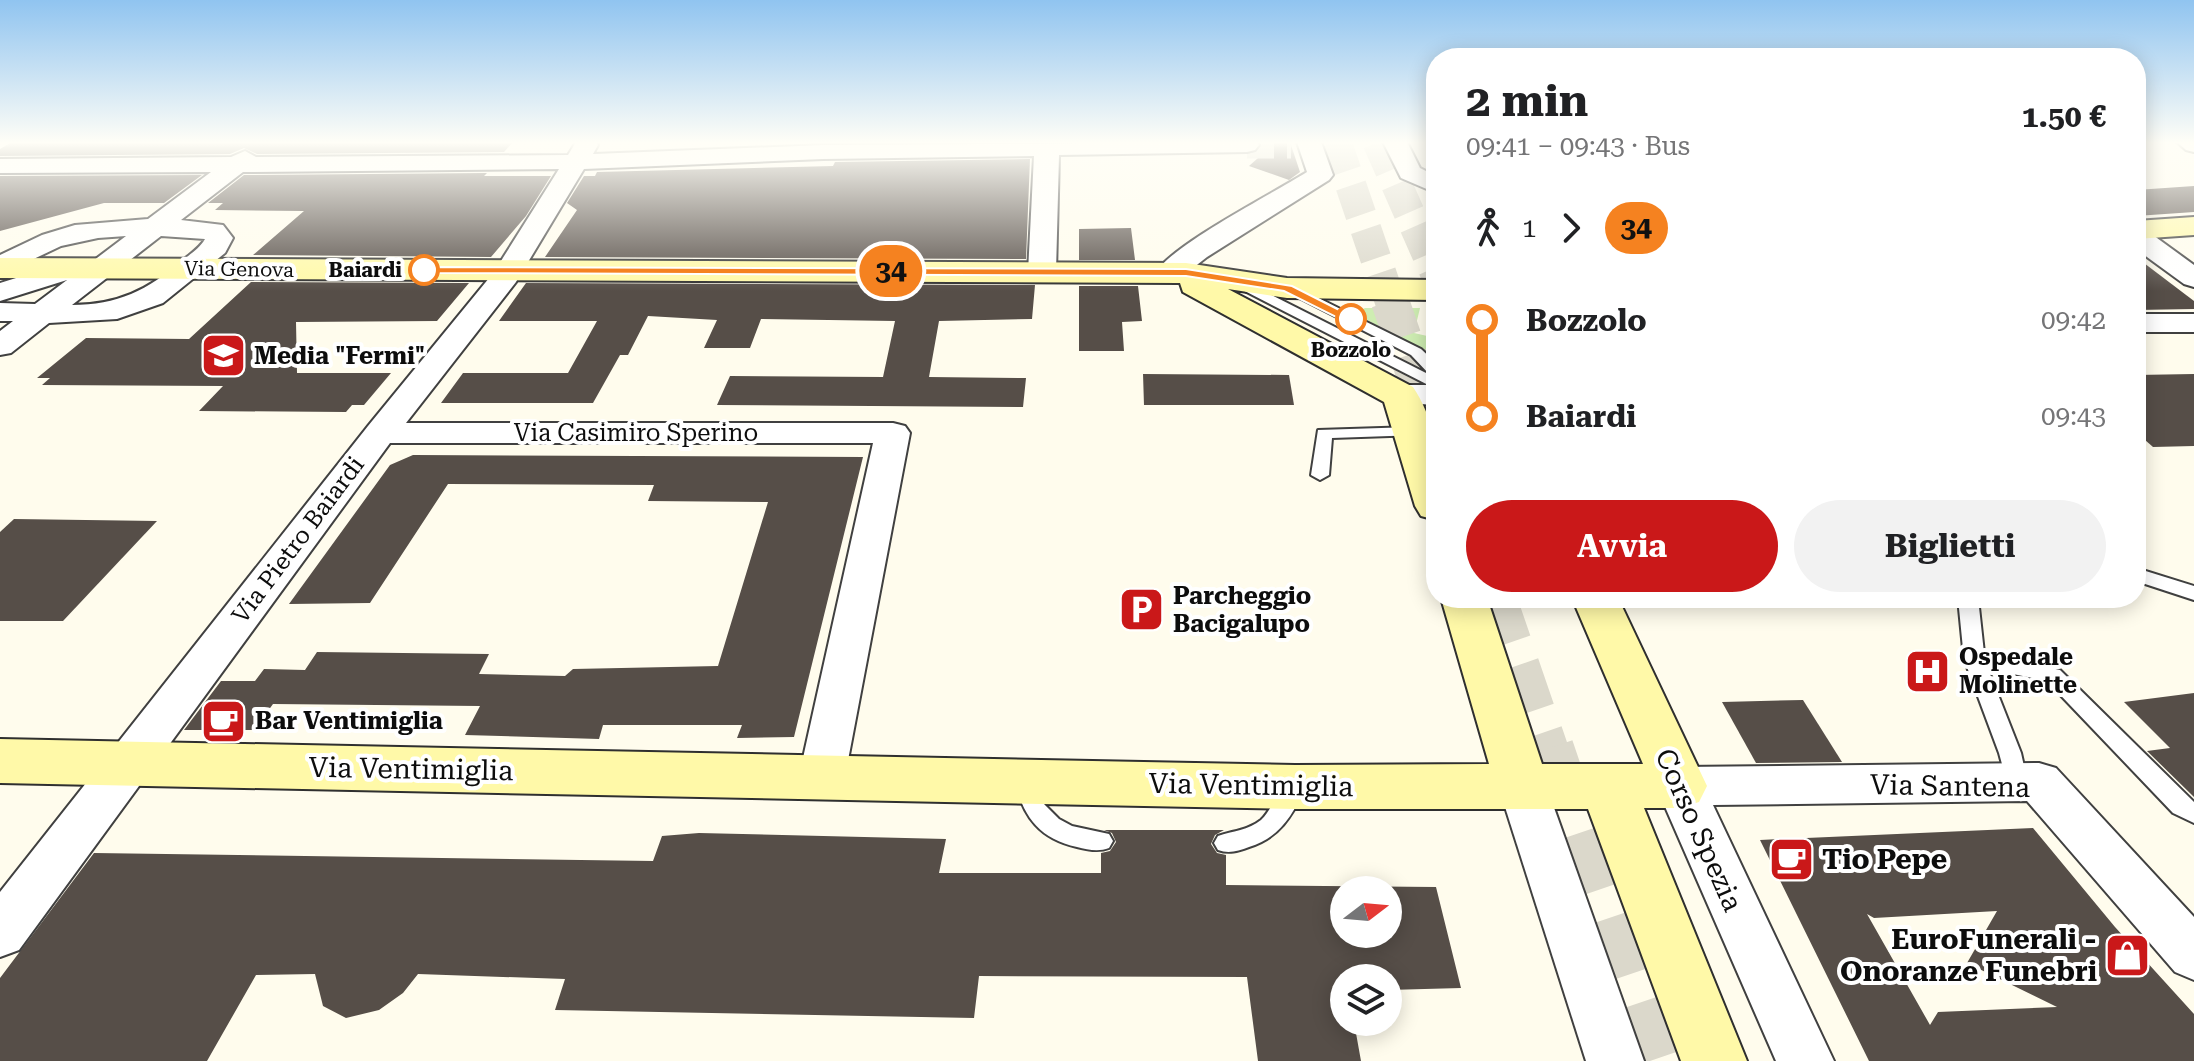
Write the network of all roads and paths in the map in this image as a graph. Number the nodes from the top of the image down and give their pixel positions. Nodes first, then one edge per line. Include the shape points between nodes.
1 (201, 192) edge
2 (557, 192) edge
3 (1045, 192) edge
4 (1293, 192) edge
5 (2194, 226) edge
6 (153, 228) junction
7 (2146, 229) edge
8 (2146, 243) edge
9 (0, 267) edge
10 (89, 268) junction
11 (190, 268) junction
12 (510, 270) junction
13 (1042, 272) junction
14 (1169, 273) junction
15 (2194, 278) edge
16 (1234, 280) junction
17 (1287, 288) junction
18 (1426, 290) edge
19 (0, 292) edge
20 (0, 312) edge
21 (44, 313) junction
22 (2146, 323) edge
23 (2194, 323) edge
24 (0, 346) edge
25 (1426, 362) edge
26 (1421, 402) edge
27 (380, 433) junction
28 (1426, 437) edge
29 (1320, 475) dead end
30 (2146, 577) edge
31 (2194, 593) edge
32 (1467, 608) edge
33 (1600, 608) edge
34 (1969, 608) edge
35 (1974, 659) junction
36 (0, 761) edge
37 (126, 764) junction
38 (822, 776) junction
39 (1026, 781) junction
40 (2017, 784) junction
41 (1680, 786) junction
42 (1295, 787) junction
43 (1608, 787) junction
44 (1523, 788) junction
45 (2194, 813) edge
46 (1101, 841) dead end
47 (1226, 843) dead end
48 (0, 933) edge
49 (2194, 955) edge
50 (1615, 1061) edge
51 (1714, 1061) edge
52 (1805, 1061) edge

1 - 6 street
2 - 12 street, Via Pietro Baiardi
3 - 13 street
4 - 14 street
5 - 7 street
6 - 9 street via 74,232 30,248
6 - 10 street
6 - 11 street via 217,234 215,247
8 - 15 street
9 - 10 street, Via Genova
10 - 11 street, Via Genova
10 - 19 street
10 - 21 street
11 - 12 street, Via Genova
11 - 21 street via 155,296 132,306
12 - 13 street, Via Genova
12 - 27 street, Via Pietro Baiardi
13 - 14 street, Via Genova
14 - 16 street, Via Genova
14 - 26 street
16 - 17 street, Via Genova
16 - 26 lane
17 - 18 street, Via Genova
17 - 25 lane via 1416,352
20 - 21 street
21 - 24 street
22 - 23 street
26 - 28 street
26 - 29 lane via 1324,433
27 - 37 street, Via Pietro Baiardi
27 - 38 street, Via Casimiro Sperino via 893,433
30 - 31 lane
32 - 44 street
33 - 41 street, Corso Spezia
34 - 35 lane
35 - 40 lane
35 - 45 lane via 2053,675 2181,806
36 - 37 street, Via Ventimiglia
37 - 38 street, Via Ventimiglia
37 - 48 street, Via Pietro Baiardi
38 - 39 street, Via Ventimiglia
39 - 42 street, Via Ventimiglia
39 - 46 lane via 1030,805 1050,826 1071,838
40 - 41 street, Via Santena
40 - 49 street, Via Santena via 2039,782
41 - 43 street, Via Ventimiglia
41 - 52 street, Corso Spezia
42 - 44 street, Via Ventimiglia
42 - 47 lane via 1273,825 1257,837
43 - 44 street, Via Ventimiglia
43 - 51 street
44 - 50 street

